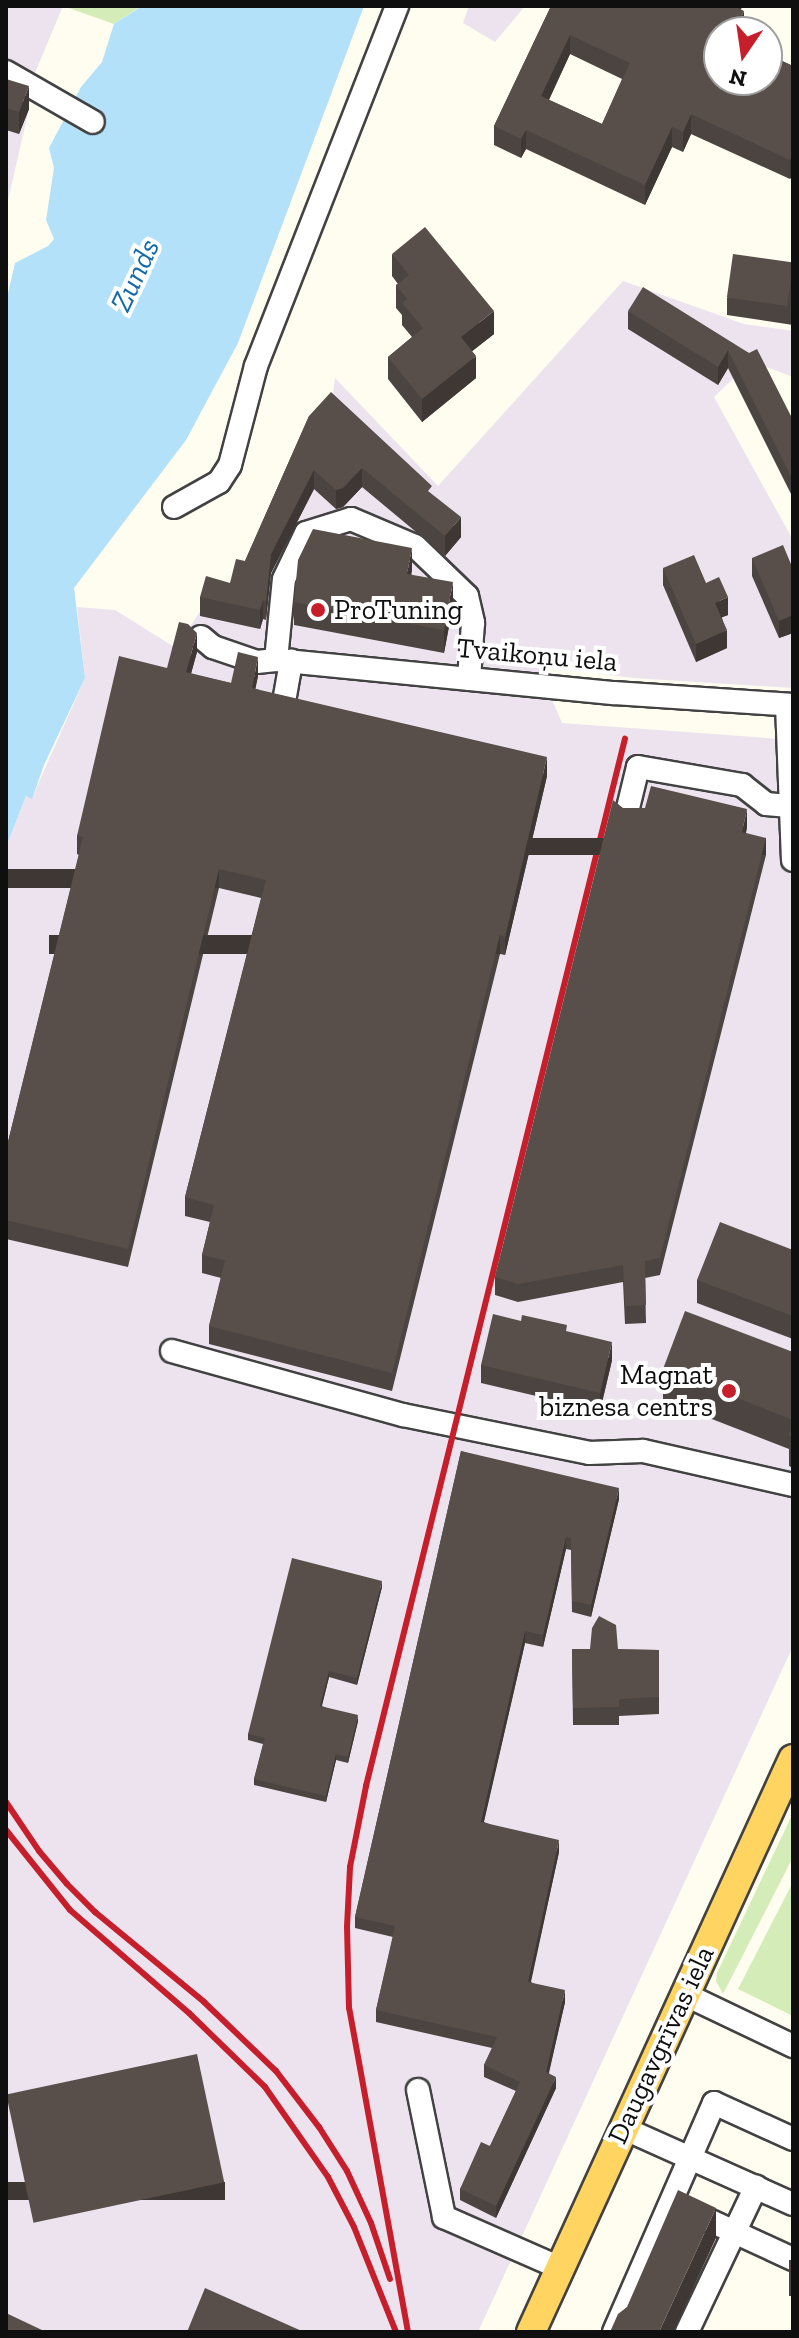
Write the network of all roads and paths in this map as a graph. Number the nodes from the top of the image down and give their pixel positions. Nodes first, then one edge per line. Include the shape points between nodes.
1 (397, 6) edge
2 (6, 72) edge
3 (93, 122) dead end
4 (174, 507) dead end
5 (201, 637) dead end
6 (284, 661) junction
7 (469, 679) junction
8 (285, 696) edge
9 (790, 705) edge
10 (789, 806) junction
11 (627, 812) edge
12 (793, 860) edge
13 (172, 1351) dead end
14 (793, 1485) edge
15 (790, 1771) edge
16 (684, 1994) junction
17 (793, 2046) edge
18 (418, 2090) dead end
19 (623, 2128) junction
20 (793, 2139) edge
21 (692, 2157) junction
22 (756, 2187) junction
23 (673, 2203) junction
24 (793, 2204) edge
25 (734, 2232) junction
26 (793, 2259) edge
27 (560, 2268) junction
28 (531, 2332) edge
29 (614, 2332) edge
30 (687, 2332) edge

1 - 4 street via 256,366 230,465 219,482
2 - 3 street
5 - 6 street, Tvaikoņu iela via 235,656
6 - 7 street, Tvaikoņu iela
6 - 7 street via 284,579 306,533 351,519 415,546 467,596 473,623
6 - 8 street
7 - 9 street, Tvaikoņu iela
9 - 10 street
10 - 11 street via 766,804 742,785 638,767
10 - 12 street
13 - 14 street via 403,1415 589,1453 643,1451
15 - 16 main road, Daugavgrīvas iela
16 - 17 street
16 - 19 main road, Daugavgrīvas iela
18 - 27 street via 444,2217
19 - 21 street
19 - 27 main road, Daugavgrīvas iela
20 - 21 street via 714,2103
21 - 22 street
21 - 23 street
22 - 24 street
22 - 25 street
23 - 25 street
23 - 29 street
25 - 26 street
25 - 30 street
27 - 28 main road, Daugavgrīvas iela

